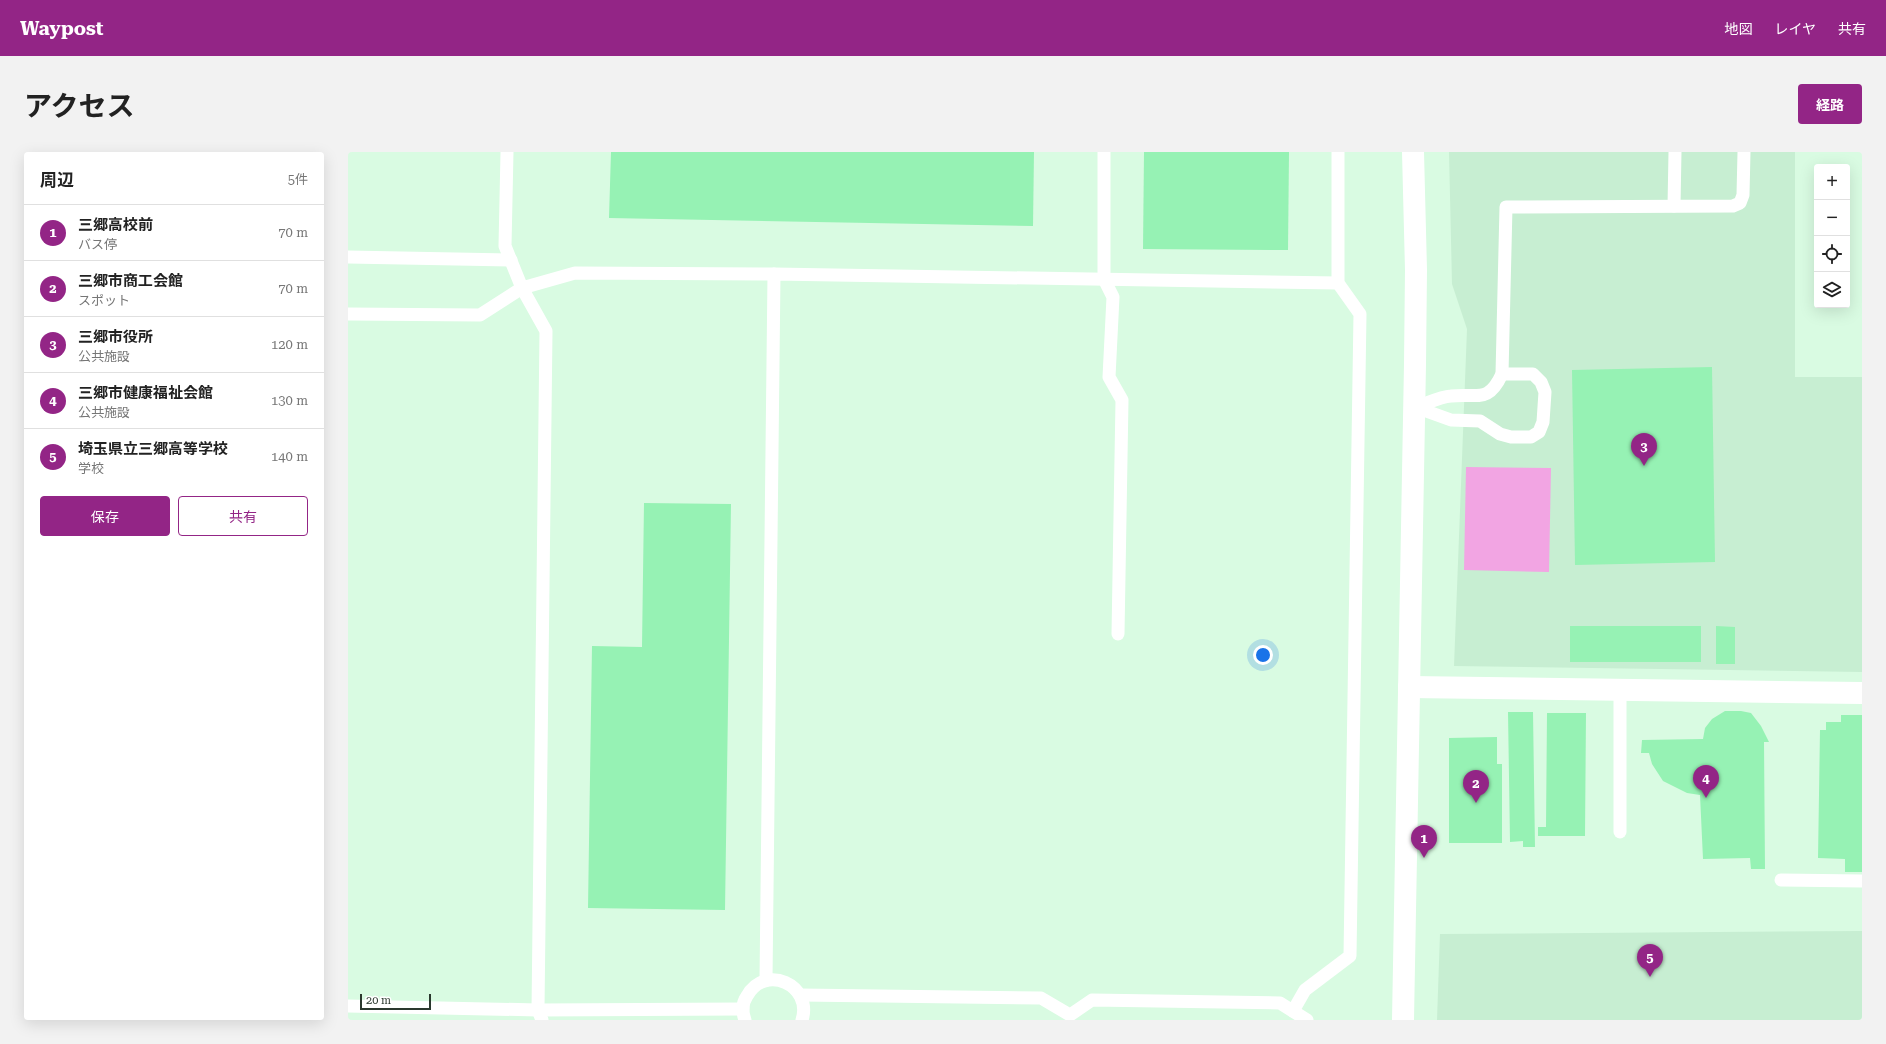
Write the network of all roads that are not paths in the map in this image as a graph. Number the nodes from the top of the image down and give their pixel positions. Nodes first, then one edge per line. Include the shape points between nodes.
1 (506, 152) edge
2 (1104, 152) edge
3 (1338, 152) edge
4 (1413, 152) edge
5 (1675, 152) edge
6 (1744, 152) edge
7 (1674, 206) junction
8 (348, 257) edge
9 (511, 260) junction
10 (774, 274) junction
11 (1104, 279) junction
12 (1338, 283) junction
13 (522, 288) junction
14 (348, 314) edge
15 (1502, 374) junction
16 (1415, 407) junction
17 (1118, 634) dead end
18 (1409, 687) junction
19 (1620, 690) junction
20 (1862, 693) edge
21 (1620, 832) dead end
22 (1781, 880) dead end
23 (1862, 881) edge
24 (766, 980) junction
25 (800, 994) junction
26 (348, 1006) edge
27 (1293, 1011) junction
28 (486, 1014) edge
29 (744, 1014) edge
30 (540, 1015) edge
31 (1069, 1018) edge
32 (802, 1020) edge
33 (1307, 1020) edge
34 (1403, 1020) edge

1 - 9 lane via 505,246
2 - 11 lane
3 - 12 lane
4 - 16 street via 1416,270
5 - 7 lane
6 - 7 lane via 1743,195 1740,203 1733,206
7 - 15 lane via 1506,207
8 - 9 lane
9 - 13 lane
10 - 11 lane
10 - 13 lane via 575,274
10 - 24 lane
11 - 12 lane
11 - 17 lane via 1113,297 1109,377 1122,400
12 - 27 lane via 1360,314 1350,956 1304,990
13 - 14 lane via 480,315
13 - 30 lane via 546,331
15 - 16 lane via 1498,384 1482,396 1450,396
15 - 16 lane via 1533,374 1541,382 1545,392 1544,422 1539,432 1531,437 1506,436 1480,421 1451,420
16 - 18 street
18 - 19 street
18 - 34 street
19 - 20 street
19 - 21 lane
22 - 23 lane
24 - 25 lane via 776,979 785,982
24 - 29 lane via 750,990 745,999
25 - 31 lane via 1041,998
25 - 32 lane via 804,1014
26 - 28 lane
27 - 31 lane via 1280,1003 1092,1000
27 - 33 lane
28 - 30 lane
29 - 30 lane

